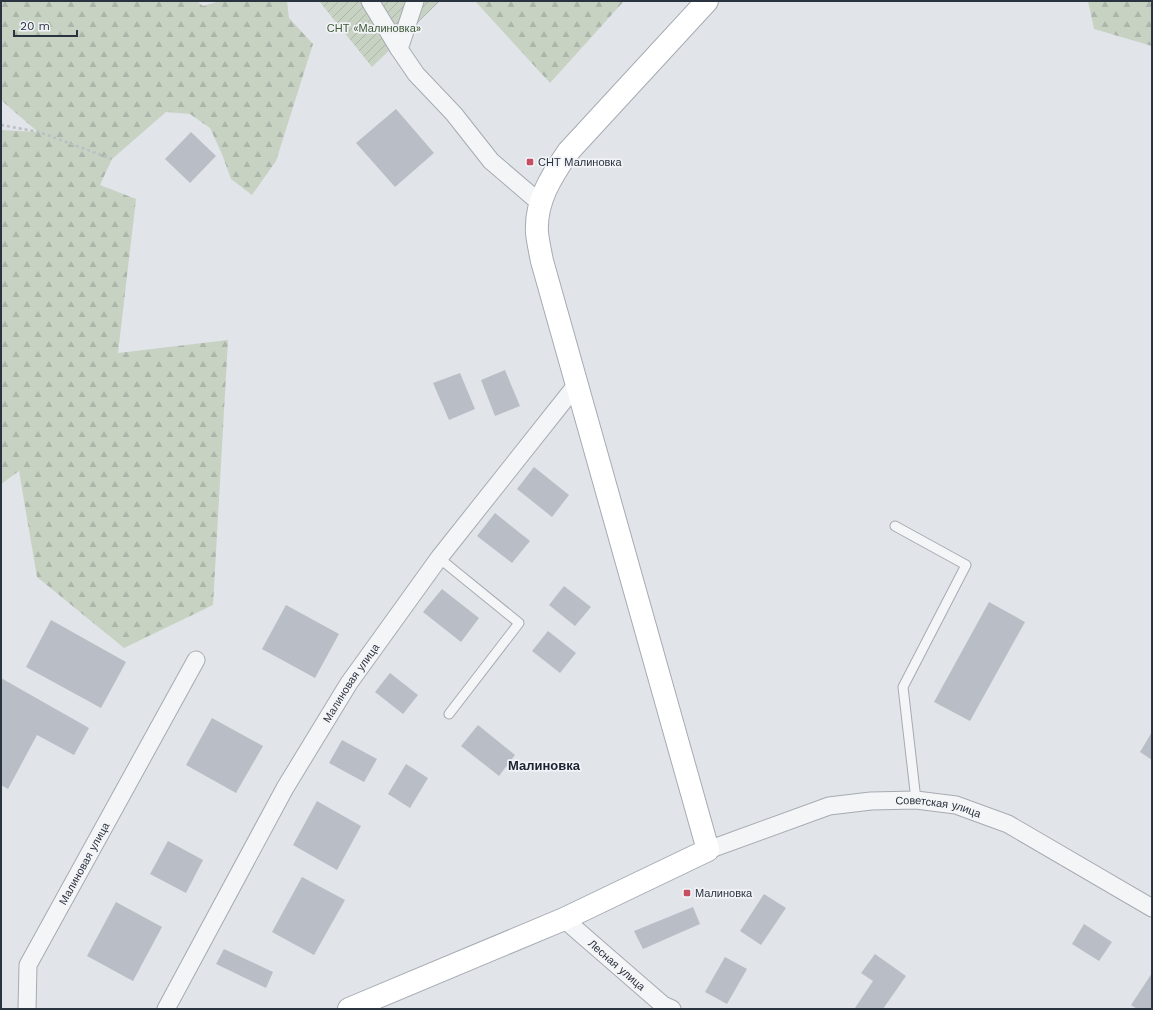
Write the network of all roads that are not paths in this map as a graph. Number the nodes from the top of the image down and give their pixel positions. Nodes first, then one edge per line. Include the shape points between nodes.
1 (370, 1) edge
2 (415, 1) edge
3 (707, 1) edge
4 (399, 49) junction
5 (540, 204) junction
6 (577, 384) junction
7 (895, 526) dead end
8 (439, 558) junction
9 (196, 660) dead end
10 (450, 714) dead end
11 (916, 800) junction
12 (708, 850) junction
13 (1152, 908) edge
14 (564, 919) junction
15 (666, 1008) edge
16 (27, 1009) edge
17 (166, 1009) edge
18 (349, 1009) edge

1 - 4 street
2 - 4 street
3 - 5 street via 568,152 551,177
4 - 5 street via 416,74 454,114 491,161
5 - 6 street via 537,232 542,261
6 - 8 street, Малиновая улица
6 - 12 street
7 - 11 lane via 966,565 903,687
8 - 10 lane via 519,623
8 - 17 street, Малиновая улица via 349,683 285,788
9 - 16 street, Малиновая улица via 28,965
11 - 12 street, Советская улица via 870,801 829,806
11 - 13 street, Советская улица via 956,805 1008,824
12 - 14 street
14 - 15 street, Лесная улица
14 - 18 street

